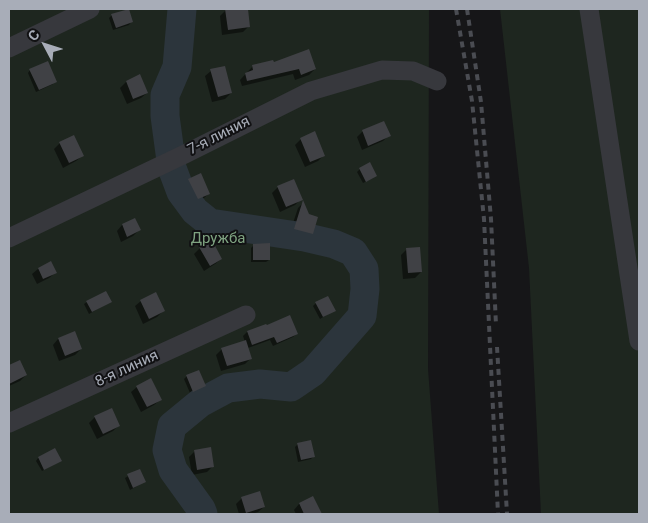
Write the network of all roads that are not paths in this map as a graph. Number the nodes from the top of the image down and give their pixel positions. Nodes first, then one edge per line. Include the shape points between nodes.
1 (90, 9) edge
2 (589, 9) edge
3 (9, 48) edge
4 (437, 81) dead end
5 (9, 238) edge
6 (246, 315) dead end
7 (639, 341) edge
8 (9, 423) edge

1 - 3 street
2 - 7 street
4 - 5 street, 7-я линия via 412,71 382,70 311,91
6 - 8 street, 8-я линия

